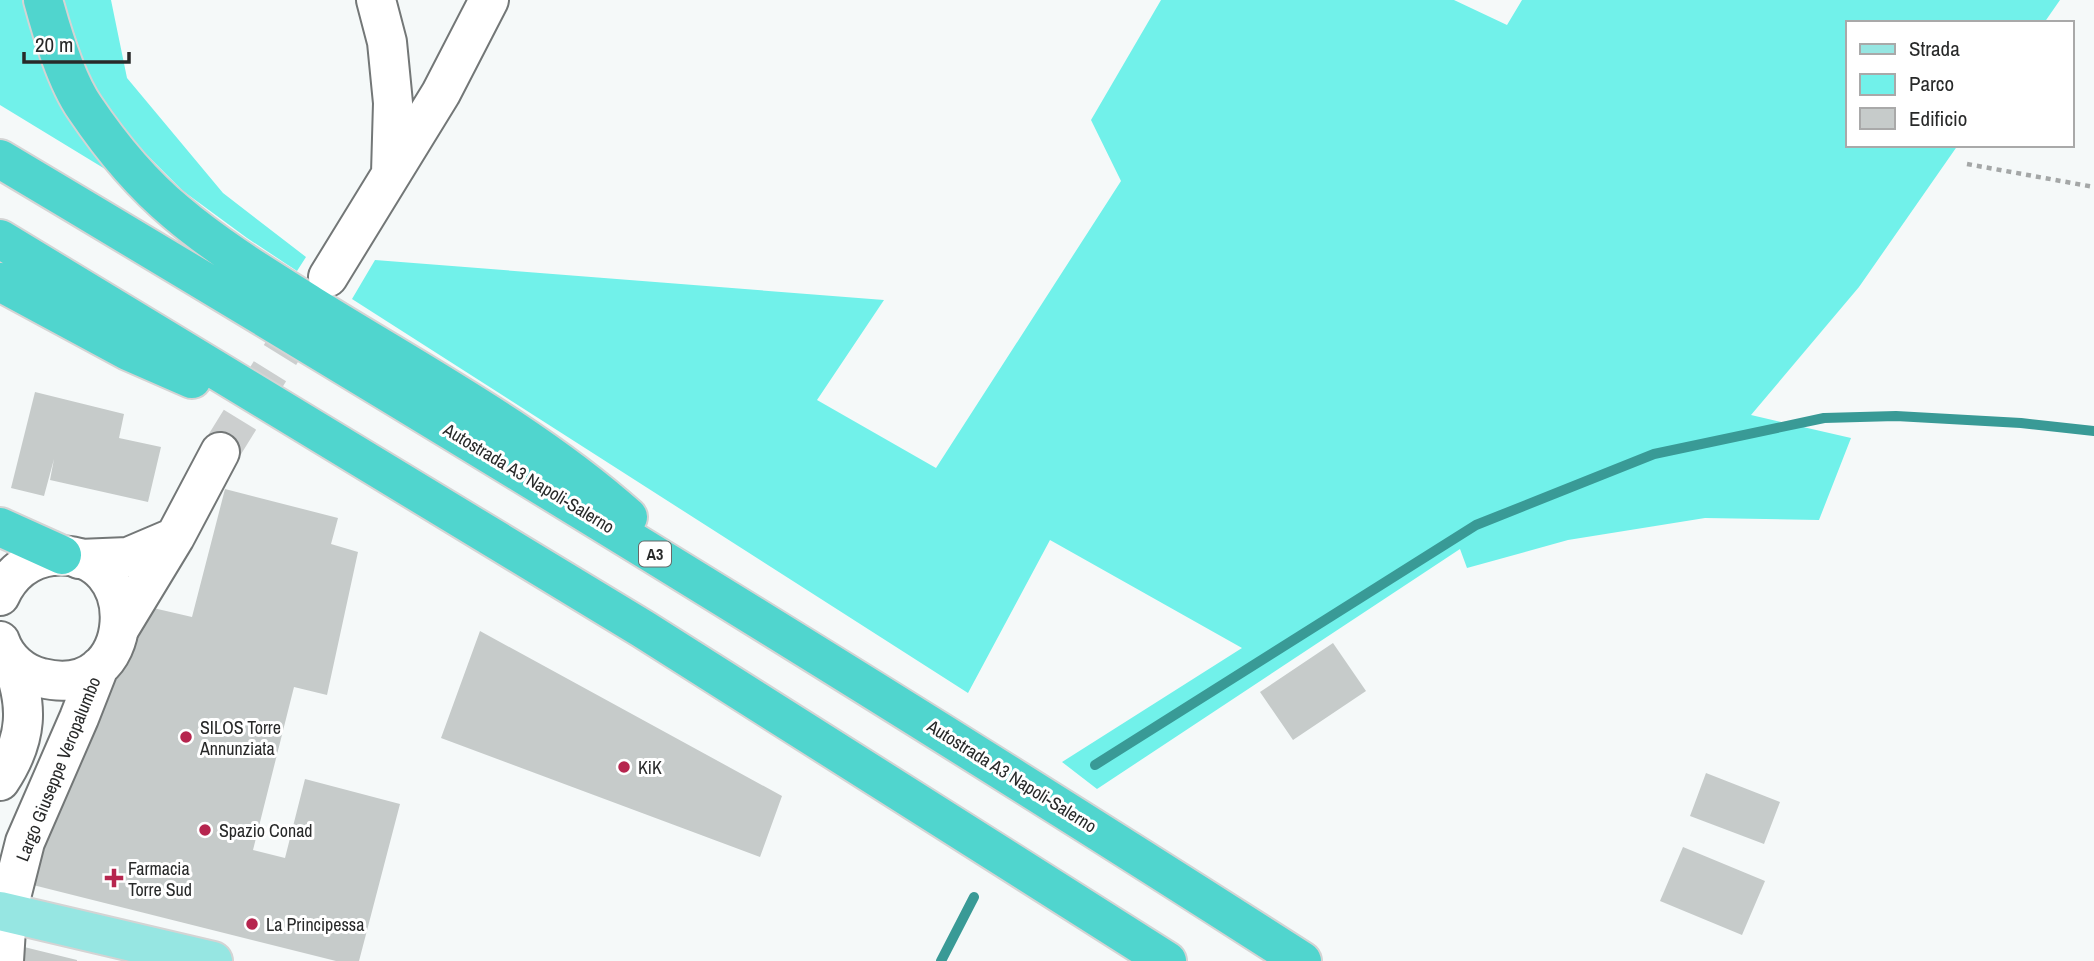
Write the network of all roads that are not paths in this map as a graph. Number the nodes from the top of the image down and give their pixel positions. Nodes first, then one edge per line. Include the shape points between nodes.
1 (43, 0) edge
2 (376, 0) edge
3 (489, 0) edge
4 (0, 159) edge
5 (390, 178) junction
6 (0, 239) edge
7 (328, 277) tunnel mouth
8 (0, 282) edge
9 (335, 442) junction
10 (220, 452) tunnel mouth
11 (0, 527) edge
12 (175, 537) junction
13 (70, 557) junction
14 (697, 579) junction
15 (0, 596) edge
16 (121, 626) junction
17 (6, 650) edge
18 (99, 667) junction
19 (0, 780) edge
20 (3, 912) edge
21 (4, 961) edge
22 (213, 961) edge
23 (1167, 961) edge
24 (1302, 961) edge

1 - 14 highway via 54,40 83,106 125,161 175,211 257,271 591,484
2 - 5 street via 387,42 393,103
3 - 5 street
4 - 14 highway, Autostrada A3 Napoli-Salerno / A3
5 - 7 street
6 - 9 highway
8 - 9 highway via 128,351
9 - 23 highway via 643,629
10 - 12 street, Largo Giuseppe Veropalumbo
11 - 13 highway
12 - 13 street via 128,557
12 - 16 street, Largo Giuseppe Veropalumbo
13 - 15 street via 44,557 26,564
13 - 16 street via 94,566 107,578 118,601
14 - 24 highway, Autostrada A3 Napoli-Salerno / A3
16 - 18 street, Largo Giuseppe Veropalumbo via 114,648
17 - 18 street, Largo Giuseppe Veropalumbo via 23,671 54,681
17 - 19 street, Largo Giuseppe Veropalumbo via 18,678 25,714 22,734
18 - 20 street, Largo Giuseppe Veropalumbo via 25,842
20 - 21 street, Largo Giuseppe Veropalumbo
20 - 22 main road

